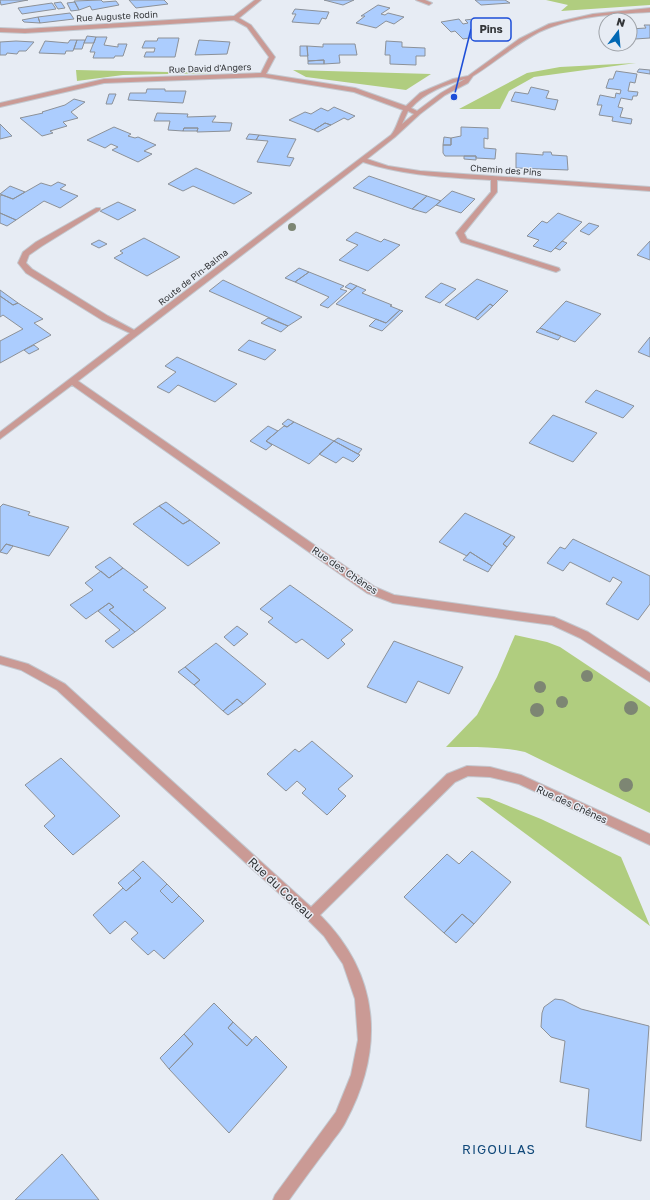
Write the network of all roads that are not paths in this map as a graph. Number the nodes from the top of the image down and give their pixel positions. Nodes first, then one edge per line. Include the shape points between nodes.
1 (258, 0) edge
2 (419, 0) edge
3 (429, 3) dead end
4 (650, 10) edge
5 (234, 18) junction
6 (0, 30) edge
7 (263, 75) junction
8 (472, 75) junction
9 (0, 105) edge
10 (406, 109) junction
11 (418, 113) junction
12 (397, 131) junction
13 (362, 160) junction
14 (494, 179) junction
15 (650, 189) edge
16 (98, 209) dead end
17 (556, 270) dead end
18 (135, 334) junction
19 (72, 381) junction
20 (0, 436) edge
21 (0, 660) edge
22 (650, 678) edge
23 (650, 840) edge
24 (311, 916) junction
25 (280, 1200) edge

1 - 5 street
2 - 3 street
4 - 8 street, Route de Pin-Balma via 582,17 552,25 528,36
5 - 6 street, Rue Auguste Rodin via 25,31
5 - 7 street via 249,26 272,57
7 - 9 street, Rue David d'Angers via 104,81
7 - 10 street, Rue David d'Angers via 354,90
8 - 10 street, Route de Pin-Balma via 440,84
8 - 11 street, Route de Pin-Balma via 466,82 443,94
10 - 11 street, Rue David d'Angers
10 - 12 street, Route de Pin-Balma
11 - 12 street, Route de Pin-Balma
12 - 13 street, Route de Pin-Balma
13 - 14 street, Chemin des Pins via 401,171
13 - 18 street, Route de Pin-Balma
14 - 15 street, Chemin des Pins
14 - 17 street via 494,192 460,233 464,240
16 - 18 street via 39,244 26,254 22,263 35,275
18 - 19 street, Route de Pin-Balma
19 - 20 street, Route de Pin-Balma
19 - 22 street, Rue des Chênes via 371,590 393,599 554,620 584,635
21 - 24 street, Rue du Coteau via 10,661 37,672 61,686
23 - 24 street, Rue des Chênes via 521,780 490,772 467,771 451,778
24 - 25 street, Rue du Coteau via 328,932 348,960 362,999 365,1040 358,1075 341,1117

